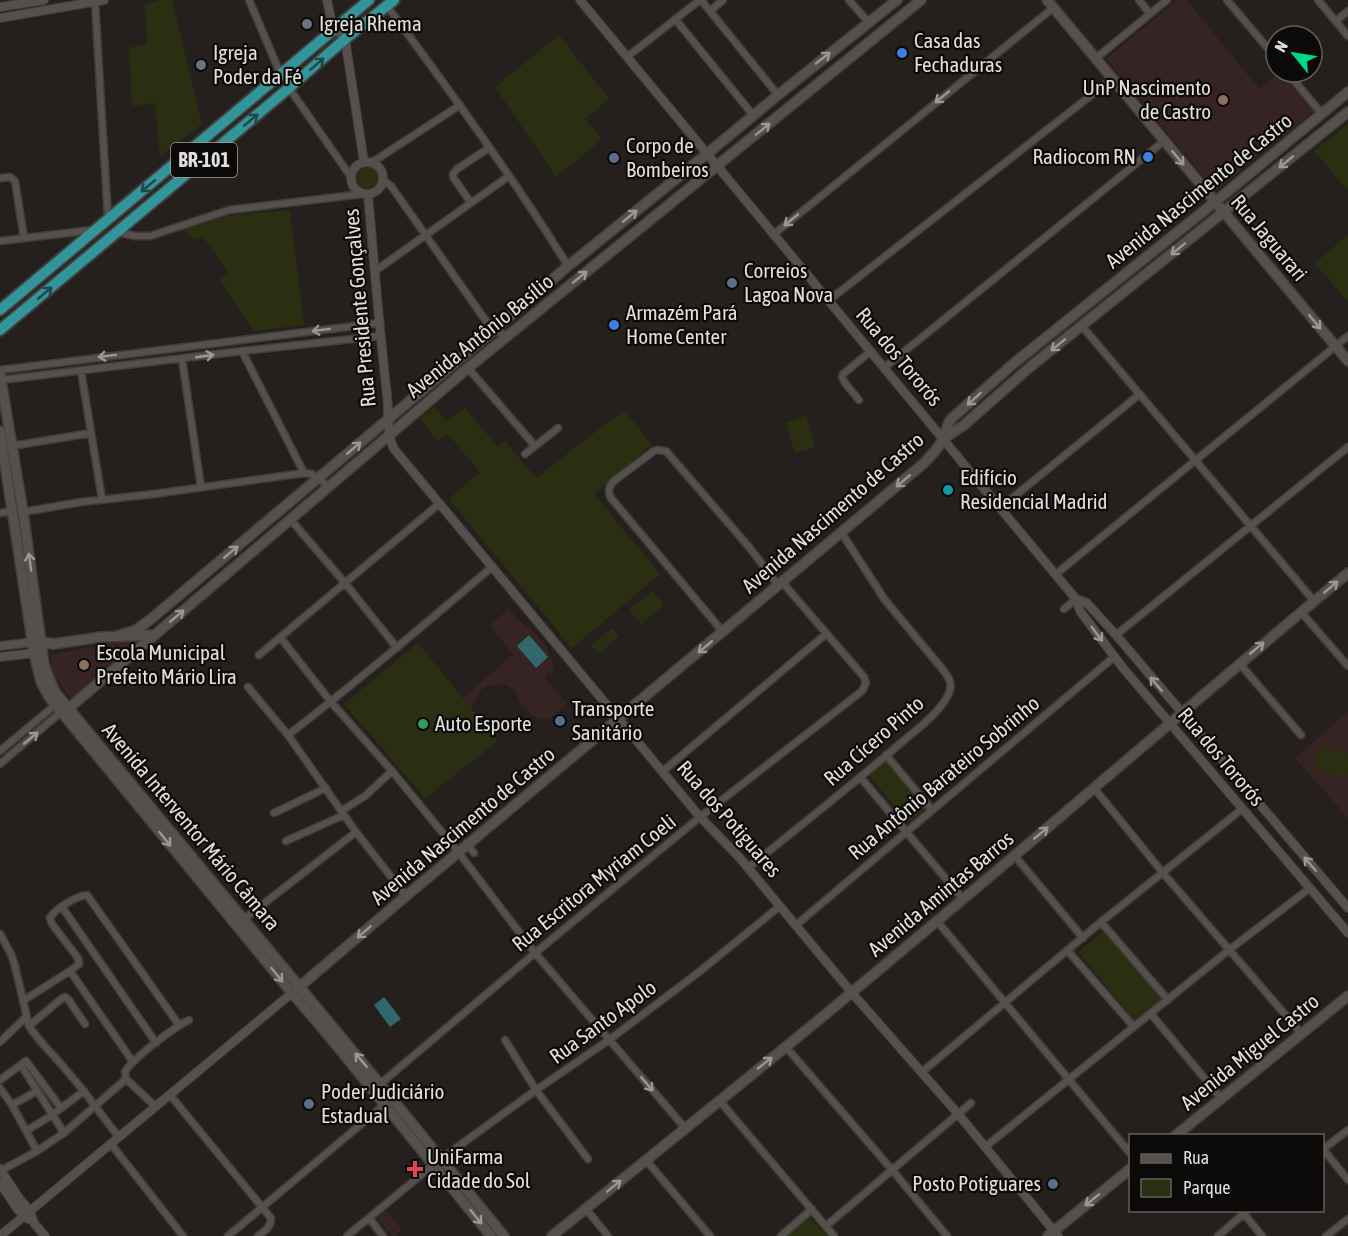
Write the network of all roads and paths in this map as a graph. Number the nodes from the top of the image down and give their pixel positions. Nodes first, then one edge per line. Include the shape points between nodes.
1 (44, 0) edge
2 (104, 0) edge
3 (249, 0) edge
4 (327, 0) edge
5 (369, 0) edge
6 (700, 0) edge
7 (723, 0) edge
8 (849, 0) edge
9 (897, 0) edge
10 (920, 0) edge
11 (1139, 0) edge
12 (1167, 0) edge
13 (1227, 0) edge
14 (1318, 0) edge
15 (28, 1) edge
16 (583, 1) edge
17 (95, 2) junction
18 (391, 3) edge
19 (1050, 4) edge
20 (0, 7) edge
21 (710, 11) junction
22 (1348, 11) edge
23 (1150, 14) junction
24 (0, 18) edge
25 (675, 19) junction
26 (1336, 21) junction
27 (869, 23) junction
28 (335, 28) junction
29 (1348, 36) edge
30 (345, 39) junction
31 (1264, 44) edge
32 (627, 57) junction
33 (1095, 58) junction
34 (280, 75) junction
35 (1112, 79) junction
36 (1297, 84) edge
37 (289, 88) junction
38 (1348, 92) edge
39 (777, 95) junction
40 (460, 105) junction
41 (1348, 112) edge
42 (1322, 114) junction
43 (753, 115) junction
44 (1296, 136) junction
45 (1315, 138) junction
46 (1164, 141) junction
47 (489, 148) junction
48 (708, 153) junction
49 (368, 163) junction
50 (718, 166) junction
51 (509, 176) junction
52 (351, 177) junction
53 (0, 178) edge
54 (383, 180) junction
55 (365, 194) junction
56 (1215, 202) junction
57 (471, 203) junction
58 (1224, 213) junction
59 (108, 219) junction
60 (95, 230) junction
61 (117, 232) junction
62 (426, 235) junction
63 (773, 235) junction
64 (24, 238) junction
65 (0, 241) edge
66 (568, 266) junction
67 (1129, 270) junction
68 (375, 271) junction
69 (1120, 296) junction
70 (828, 301) junction
71 (0, 310) edge
72 (379, 323) junction
73 (1082, 326) junction
74 (0, 330) edge
75 (494, 330) junction
76 (380, 336) junction
77 (506, 336) junction
78 (1348, 336) edge
79 (1336, 346) junction
80 (242, 351) junction
81 (871, 351) junction
82 (132, 353) junction
83 (182, 359) junction
84 (1348, 361) edge
85 (134, 364) junction
86 (1013, 364) junction
87 (1030, 367) junction
88 (468, 368) junction
89 (884, 368) junction
90 (81, 371) junction
91 (0, 375) edge
92 (1140, 394) junction
93 (859, 400) dead end
94 (389, 418) junction
95 (558, 428) dead end
96 (0, 431) edge
97 (91, 433) junction
98 (389, 435) junction
99 (943, 439) junction
100 (12, 446) junction
101 (535, 446) junction
102 (1348, 447) edge
103 (525, 454) dead end
104 (1196, 460) junction
105 (304, 473) junction
106 (319, 478) junction
107 (328, 486) junction
108 (201, 487) junction
109 (102, 499) junction
110 (440, 504) junction
111 (1000, 508) junction
112 (13, 511) junction
113 (23, 512) junction
114 (0, 513) edge
115 (290, 519) junction
116 (1251, 525) junction
117 (842, 532) junction
118 (492, 567) junction
119 (1348, 573) edge
120 (1056, 574) junction
121 (345, 583) junction
122 (780, 584) junction
123 (1076, 599) junction
124 (1314, 601) junction
125 (1064, 609) dead end
126 (1301, 612) junction
127 (723, 632) junction
128 (826, 634) junction
129 (154, 635) junction
130 (1116, 635) junction
131 (117, 636) junction
132 (280, 637) junction
133 (37, 641) junction
134 (53, 644) junction
135 (0, 646) edge
136 (397, 648) junction
137 (38, 652) junction
138 (259, 655) dead end
139 (0, 657) edge
140 (1114, 657) junction
141 (1134, 658) junction
142 (1239, 663) junction
143 (1348, 666) edge
144 (1123, 668) junction
145 (248, 687) dead end
146 (331, 702) junction
147 (62, 709) junction
148 (1182, 715) junction
149 (619, 720) junction
150 (1170, 724) junction
151 (288, 735) junction
152 (1301, 735) dead end
153 (0, 751) edge
154 (886, 755) junction
155 (0, 764) edge
156 (392, 771) junction
157 (663, 771) junction
158 (860, 777) junction
159 (326, 788) junction
160 (1094, 788) junction
161 (1242, 809) junction
162 (932, 810) junction
163 (274, 813) dead end
164 (343, 813) junction
165 (147, 816) junction
166 (700, 817) junction
167 (356, 832) junction
168 (906, 832) junction
169 (286, 841) dead end
170 (459, 853) junction
171 (1014, 855) junction
172 (748, 868) junction
173 (1163, 873) junction
174 (1310, 888) junction
175 (406, 896) junction
176 (963, 899) junction
177 (780, 906) junction
178 (62, 907) junction
179 (1348, 908) edge
180 (244, 919) junction
181 (937, 921) junction
182 (1101, 922) junction
183 (796, 925) junction
184 (1348, 933) edge
185 (0, 934) edge
186 (1083, 938) junction
187 (1067, 950) junction
188 (1229, 950) junction
189 (535, 953) junction
190 (70, 971) junction
191 (300, 987) junction
192 (292, 993) junction
193 (852, 993) junction
194 (1348, 996) edge
195 (24, 1000) junction
196 (1168, 1000) junction
197 (1005, 1003) junction
198 (1151, 1014) junction
199 (26, 1017) junction
200 (189, 1020) dead end
201 (85, 1024) dead end
202 (179, 1025) junction
203 (29, 1026) junction
204 (1134, 1027) junction
205 (1301, 1033) junction
206 (505, 1040) dead end
207 (609, 1040) junction
208 (0, 1042) edge
209 (156, 1043) junction
210 (786, 1047) junction
211 (130, 1064) junction
212 (21, 1065) junction
213 (922, 1072) junction
214 (126, 1079) junction
215 (1068, 1079) junction
216 (0, 1080) edge
217 (381, 1084) junction
218 (0, 1088) edge
219 (37, 1090) junction
220 (536, 1090) junction
221 (84, 1091) junction
222 (170, 1095) junction
223 (1221, 1098) junction
224 (719, 1100) junction
225 (971, 1103) dead end
226 (12, 1105) junction
227 (384, 1105) junction
228 (94, 1106) junction
229 (156, 1107) junction
230 (61, 1108) junction
231 (52, 1114) junction
232 (959, 1115) junction
233 (685, 1128) junction
234 (1348, 1130) edge
235 (26, 1131) junction
236 (64, 1134) junction
237 (1179, 1134) edge
238 (119, 1137) junction
239 (111, 1144) junction
240 (985, 1147) junction
241 (1324, 1149) edge
242 (37, 1151) junction
243 (1129, 1151) edge
244 (1324, 1151) edge
245 (588, 1159) dead end
246 (646, 1160) junction
247 (437, 1162) junction
248 (0, 1170) edge
249 (893, 1171) junction
250 (1129, 1171) edge
251 (1348, 1180) edge
252 (0, 1183) edge
253 (263, 1206) junction
254 (586, 1209) junction
255 (812, 1209) junction
256 (1244, 1212) edge
257 (27, 1214) junction
258 (369, 1218) junction
259 (1348, 1219) edge
260 (826, 1226) junction
261 (1053, 1234) edge
262 (0, 1236) edge
263 (45, 1236) edge
264 (183, 1236) edge
265 (228, 1236) edge
266 (258, 1236) edge
267 (347, 1236) edge
268 (383, 1236) edge
269 (492, 1236) edge
270 (504, 1236) edge
271 (552, 1236) edge
272 (608, 1236) edge
273 (710, 1236) edge
274 (781, 1236) edge
275 (834, 1236) edge
276 (947, 1236) edge
277 (1218, 1236) edge
278 (1262, 1236) edge
279 (1326, 1236) edge

1 - 15 street
2 - 17 street
3 - 34 street
4 - 28 street
5 - 28 highway, BR-101
6 - 21 street
6 - 25 street
7 - 21 street
8 - 27 street
9 - 27 main road, Avenida Antônio Basílio
50 -> 10 main road, Avenida Antônio Basílio
11 - 23 street
12 - 23 street
13 - 31 street
14 - 26 street
15 - 20 street
16 - 32 street, Rua dos Tororós
17 - 24 street
17 - 59 street
18 - 30 highway, BR-101
18 - 40 street
19 - 33 main road, Rua Jaguarari
19 -> 63 street
21 - 39 street
22 - 26 street
23 - 33 street
25 - 32 street
25 - 43 street
26 - 29 street
39 -> 27 main road, Avenida Antônio Basílio
28 - 30 street
28 - 34 highway, BR-101
37 -> 30 highway, BR-101
30 - 49 street
32 - 48 street, Rua dos Tororós
33 - 35 main road, Rua Jaguarari
34 -> 59 highway, BR-101
35 - 46 main road, Rua Jaguarari
35 - 70 street
36 - 42 street
37 - 52 street
61 -> 37 highway, BR-101
38 - 42 main road, Avenida Nascimento de Castro
39 - 43 main road, Avenida Antônio Basílio
40 - 47 street
40 - 49 street
41 - 45 main road, Avenida Nascimento de Castro
42 - 44 main road, Avenida Nascimento de Castro
43 - 48 main road, Avenida Antônio Basílio
44 - 45 main road
44 - 56 main road, Avenida Nascimento de Castro
45 -> 58 main road, Avenida Nascimento de Castro
46 -> 56 main road, Rua Jaguarari
46 - 89 street
47 - 51 street
47 - 57 street via 454,172 453,177
48 - 50 street, Rua dos Tororós
66 -> 48 main road, Avenida Antônio Basílio
49 - 52 street via 355,167
49 - 54 street via 379,167
50 - 63 street, Rua dos Tororós
77 -> 50 main road, Avenida Antônio Basílio
51 - 57 street
51 - 66 street
52 - 55 street via 353,187
53 - 64 street via 15,181
54 - 55 street via 380,188
54 - 62 street
55 - 61 street via 229,210 150,236
55 - 68 street, Rua Presidente Gonçalves
56 - 58 main road, Rua Jaguarari
56 - 67 main road, Avenida Nascimento de Castro
57 - 62 street
58 -> 69 main road, Avenida Nascimento de Castro
58 -> 79 main road, Rua Jaguarari
59 - 60 highway, BR-101
60 - 64 street
60 - 71 highway, BR-101
74 -> 61 highway, BR-101
62 - 68 street
62 - 75 street
63 - 70 street, Rua dos Tororós
64 - 65 street
66 - 75 main road, Avenida Antônio Basílio
67 - 69 main road
67 - 86 main road, Avenida Nascimento de Castro
68 - 72 street, Rua Presidente Gonçalves
69 - 73 main road, Avenida Nascimento de Castro
70 - 81 street, Rua dos Tororós
72 - 76 street, Rua Presidente Gonçalves
72 -> 82 street
73 -> 87 main road, Avenida Nascimento de Castro
73 - 92 street
75 - 77 street
75 - 94 main road, Avenida Antônio Basílio
76 - 80 street
76 - 94 street, Rua Presidente Gonçalves
77 - 88 main road, Avenida Antônio Basílio
78 - 79 street
79 - 84 main road, Rua Jaguarari
79 - 104 street
83 -> 80 street
80 - 105 street
81 - 89 street, Rua dos Tororós
81 - 93 street via 842,377
82 - 85 street
82 -> 91 street
83 - 85 street
83 - 108 street
85 - 90 street
86 - 87 main road
86 -> 99 main road, Avenida Nascimento de Castro via 951,419
87 - 99 main road, Avenida Nascimento de Castro
88 - 98 main road, Avenida Antônio Basílio
88 - 101 street
89 - 99 street, Rua dos Tororós
90 - 91 street
90 - 97 street
91 - 100 main road, Avenida Interventor Mário Câmara
92 - 104 street
92 - 111 street
94 - 98 street, Rua dos Potiguares
106 -> 94 main road, Avenida Antônio Basílio
95 - 101 street
96 - 112 main road, Avenida Interventor Mário Câmara
97 - 100 street
97 - 109 street
98 - 107 main road, Avenida Antônio Basílio
98 - 110 street, Rua dos Potiguares via 394,449
99 - 111 street, Rua dos Tororós
99 -> 117 main road, Avenida Nascimento de Castro via 923,464
100 - 113 main road, Avenida Interventor Mário Câmara
101 - 103 street
102 - 116 street
104 - 116 street
104 - 120 street
105 - 106 street
105 - 108 street
106 - 107 street
131 -> 106 main road, Avenida Antônio Basílio via 144,625
107 - 115 main road, Avenida Antônio Basílio
108 - 109 street
109 - 113 street
110 - 118 street, Rua dos Potiguares
110 - 121 street
111 - 120 street, Rua dos Tororós
112 - 114 street
112 - 133 main road, Avenida Interventor Mário Câmara
133 -> 113 main road, Avenida Interventor Mário Câmara
115 - 121 street
129 -> 115 main road, Avenida Antônio Basílio
116 - 124 street
116 - 130 street
117 - 122 main road, Avenida Nascimento de Castro
117 - 154 street, Rua Cícero Pinto via 885,600 944,671 951,687 939,708
118 - 136 street
118 - 149 street, Rua dos Potiguares
124 -> 119 main road, Avenida Amintas Barros
120 - 123 street, Rua dos Tororós
121 - 132 street
121 - 136 street
122 - 127 main road, Avenida Nascimento de Castro
122 - 127 street via 669,453 654,451 614,481 609,495
122 - 128 street
123 - 125 street
123 - 130 street, Rua dos Tororós via 1087,603
123 -> 140 street, Rua dos Tororós via 1080,611
124 - 126 main road, Avenida Amintas Barros
142 -> 126 main road, Avenida Amintas Barros
126 - 143 street
127 -> 149 main road, Avenida Nascimento de Castro
128 - 157 street
128 - 166 street, Rua Escritora Myriam Coeli via 864,677 862,691
129 - 131 main road
129 - 147 main road, Avenida Antônio Basílio
130 - 141 street, Rua dos Tororós
131 - 134 main road
132 - 138 street
132 - 146 street
133 - 134 main road
133 - 135 street
133 - 137 main road, Avenida Interventor Mário Câmara
134 - 137 main road
136 - 146 street
137 - 139 street
137 - 147 main road, Avenida Interventor Mário Câmara
137 - 147 main road, Avenida Interventor Mário Câmara via 41,682
140 - 144 street, Rua dos Tororós
140 - 162 street, Rua Antônio Barateiro Sobrinho
141 - 144 street
148 -> 141 street, Rua dos Tororós
142 - 148 main road, Avenida Amintas Barros
142 - 152 street
144 - 150 street, Rua dos Tororós
145 - 151 street
146 - 151 street
146 - 156 street
147 - 153 street, Avenida Antônio Basílio
155 -> 147 street, Avenida Antônio Basílio
147 - 165 main road, Avenida Interventor Mário Câmara
148 - 150 main road, Avenida Amintas Barros
179 -> 148 street, Rua dos Tororós
149 - 157 street, Rua dos Potiguares
149 - 170 main road, Avenida Nascimento de Castro via 471,849
150 - 160 main road, Avenida Amintas Barros
150 - 161 street, Rua dos Tororós
151 - 159 street
154 - 158 street, Rua Cícero Pinto
154 - 162 street
156 - 164 street
156 - 170 street
157 - 166 street, Rua dos Potiguares
158 - 168 street
158 - 172 street, Rua Cícero Pinto
159 - 163 street
159 - 164 street
171 -> 160 main road, Avenida Amintas Barros
160 - 173 street
161 - 173 street
161 - 174 street, Rua dos Tororós
162 - 168 street, Rua Antônio Barateiro Sobrinho
164 - 167 street
164 - 169 street
165 - 180 main road, Avenida Interventor Mário Câmara
165 -> 192 main road, Avenida Interventor Mário Câmara
166 - 172 street, Rua dos Potiguares
166 - 189 street, Rua Escritora Myriam Coeli
167 - 175 street
167 - 180 street
168 - 176 street
168 - 183 street, Rua Antônio Barateiro Sobrinho
170 - 175 main road, Avenida Nascimento de Castro
170 - 189 street
171 - 176 main road, Avenida Amintas Barros
171 - 186 street
172 - 177 street, Rua dos Potiguares
173 - 182 street
173 - 188 street
174 - 184 street, Rua dos Tororós
174 - 188 street
175 -> 191 main road, Avenida Nascimento de Castro
176 - 181 main road, Avenida Amintas Barros
177 - 183 street, Rua dos Potiguares
177 - 207 street, Rua Santo Apolo
178 - 190 street via 50,918 79,960
178 - 202 street via 81,896 89,897
178 - 209 street
180 - 191 main road, Avenida Interventor Mário Câmara
181 - 193 main road, Avenida Amintas Barros
181 - 197 street
182 - 186 street
182 - 196 street
183 - 193 street, Rua dos Potiguares
185 - 195 street via 13,960
186 - 187 street
187 - 197 street
187 - 204 street
188 - 196 street
188 - 205 street
189 - 207 street
189 - 217 street, Rua Escritora Myriam Coeli
190 - 195 street
190 - 211 street
191 - 192 main road, Avenida Nascimento de Castro
217 -> 191 main road, Avenida Interventor Mário Câmara
192 - 222 street, Avenida Nascimento de Castro
192 - 227 main road, Avenida Interventor Mário Câmara
193 - 210 main road, Avenida Amintas Barros
193 - 213 street, Rua dos Potiguares
194 - 205 main road, Avenida Miguel Castro
195 - 199 street
196 - 198 street
197 - 213 street
197 - 215 street
198 - 204 street
198 - 223 street
199 - 203 street
199 - 208 street
200 - 202 street
201 - 203 street via 65,998
202 - 209 street
203 - 221 street
204 - 215 street
205 - 223 main road, Avenida Miguel Castro
206 - 220 street
207 - 220 street, Rua Santo Apolo
207 -> 233 street
209 - 211 street
224 -> 210 main road, Avenida Amintas Barros
210 - 249 street
211 - 214 street
212 - 216 street
212 - 219 street
212 - 230 street via 26,1061
213 - 232 street, Rua dos Potiguares
214 - 228 street
214 - 229 street
215 - 240 street
215 - 243 street
217 - 247 main road, Avenida Interventor Mário Câmara
218 - 226 street
219 - 226 street
219 - 231 street
220 - 245 street
220 - 247 street, Rua Santo Apolo
221 - 228 street
221 - 230 street
222 - 229 street, Avenida Nascimento de Castro
222 - 253 street
223 - 237 main road, Avenida Miguel Castro
224 - 233 main road, Avenida Amintas Barros
224 - 255 street
225 - 232 street
226 - 235 street
227 - 247 main road, Avenida Interventor Mário Câmara
227 - 253 street
228 - 236 street
228 - 238 street
229 - 238 street, Avenida Nascimento de Castro
230 - 231 street
231 - 235 street
231 - 236 street
232 - 240 street, Rua dos Potiguares
232 - 249 street
233 - 246 main road, Avenida Amintas Barros
234 - 241 street
235 - 242 street
236 - 242 street
238 - 239 street, Avenida Nascimento de Castro
239 - 257 street, Avenida Nascimento de Castro
239 - 264 street
240 - 261 street, Rua dos Potiguares
242 - 248 street
244 - 251 street
254 -> 246 main road, Avenida Amintas Barros
246 - 273 street
247 - 258 street, Rua Santo Apolo
247 -> 269 main road, Avenida Interventor Mário Câmara
247 - 270 main road, Avenida Interventor Mário Câmara
248 - 257 street
249 - 260 street
249 - 276 street
250 -> 261 main road
252 - 257 street via 14,1204
253 - 265 street
253 - 266 street via 272,1220
254 - 271 main road, Avenida Amintas Barros
254 - 272 street
255 - 260 street
255 - 274 street
256 - 277 street
256 - 278 street
257 - 262 street, Avenida Nascimento de Castro
257 - 263 street
258 - 267 street, Rua Santo Apolo
258 - 268 street
259 - 279 street
260 - 275 street

